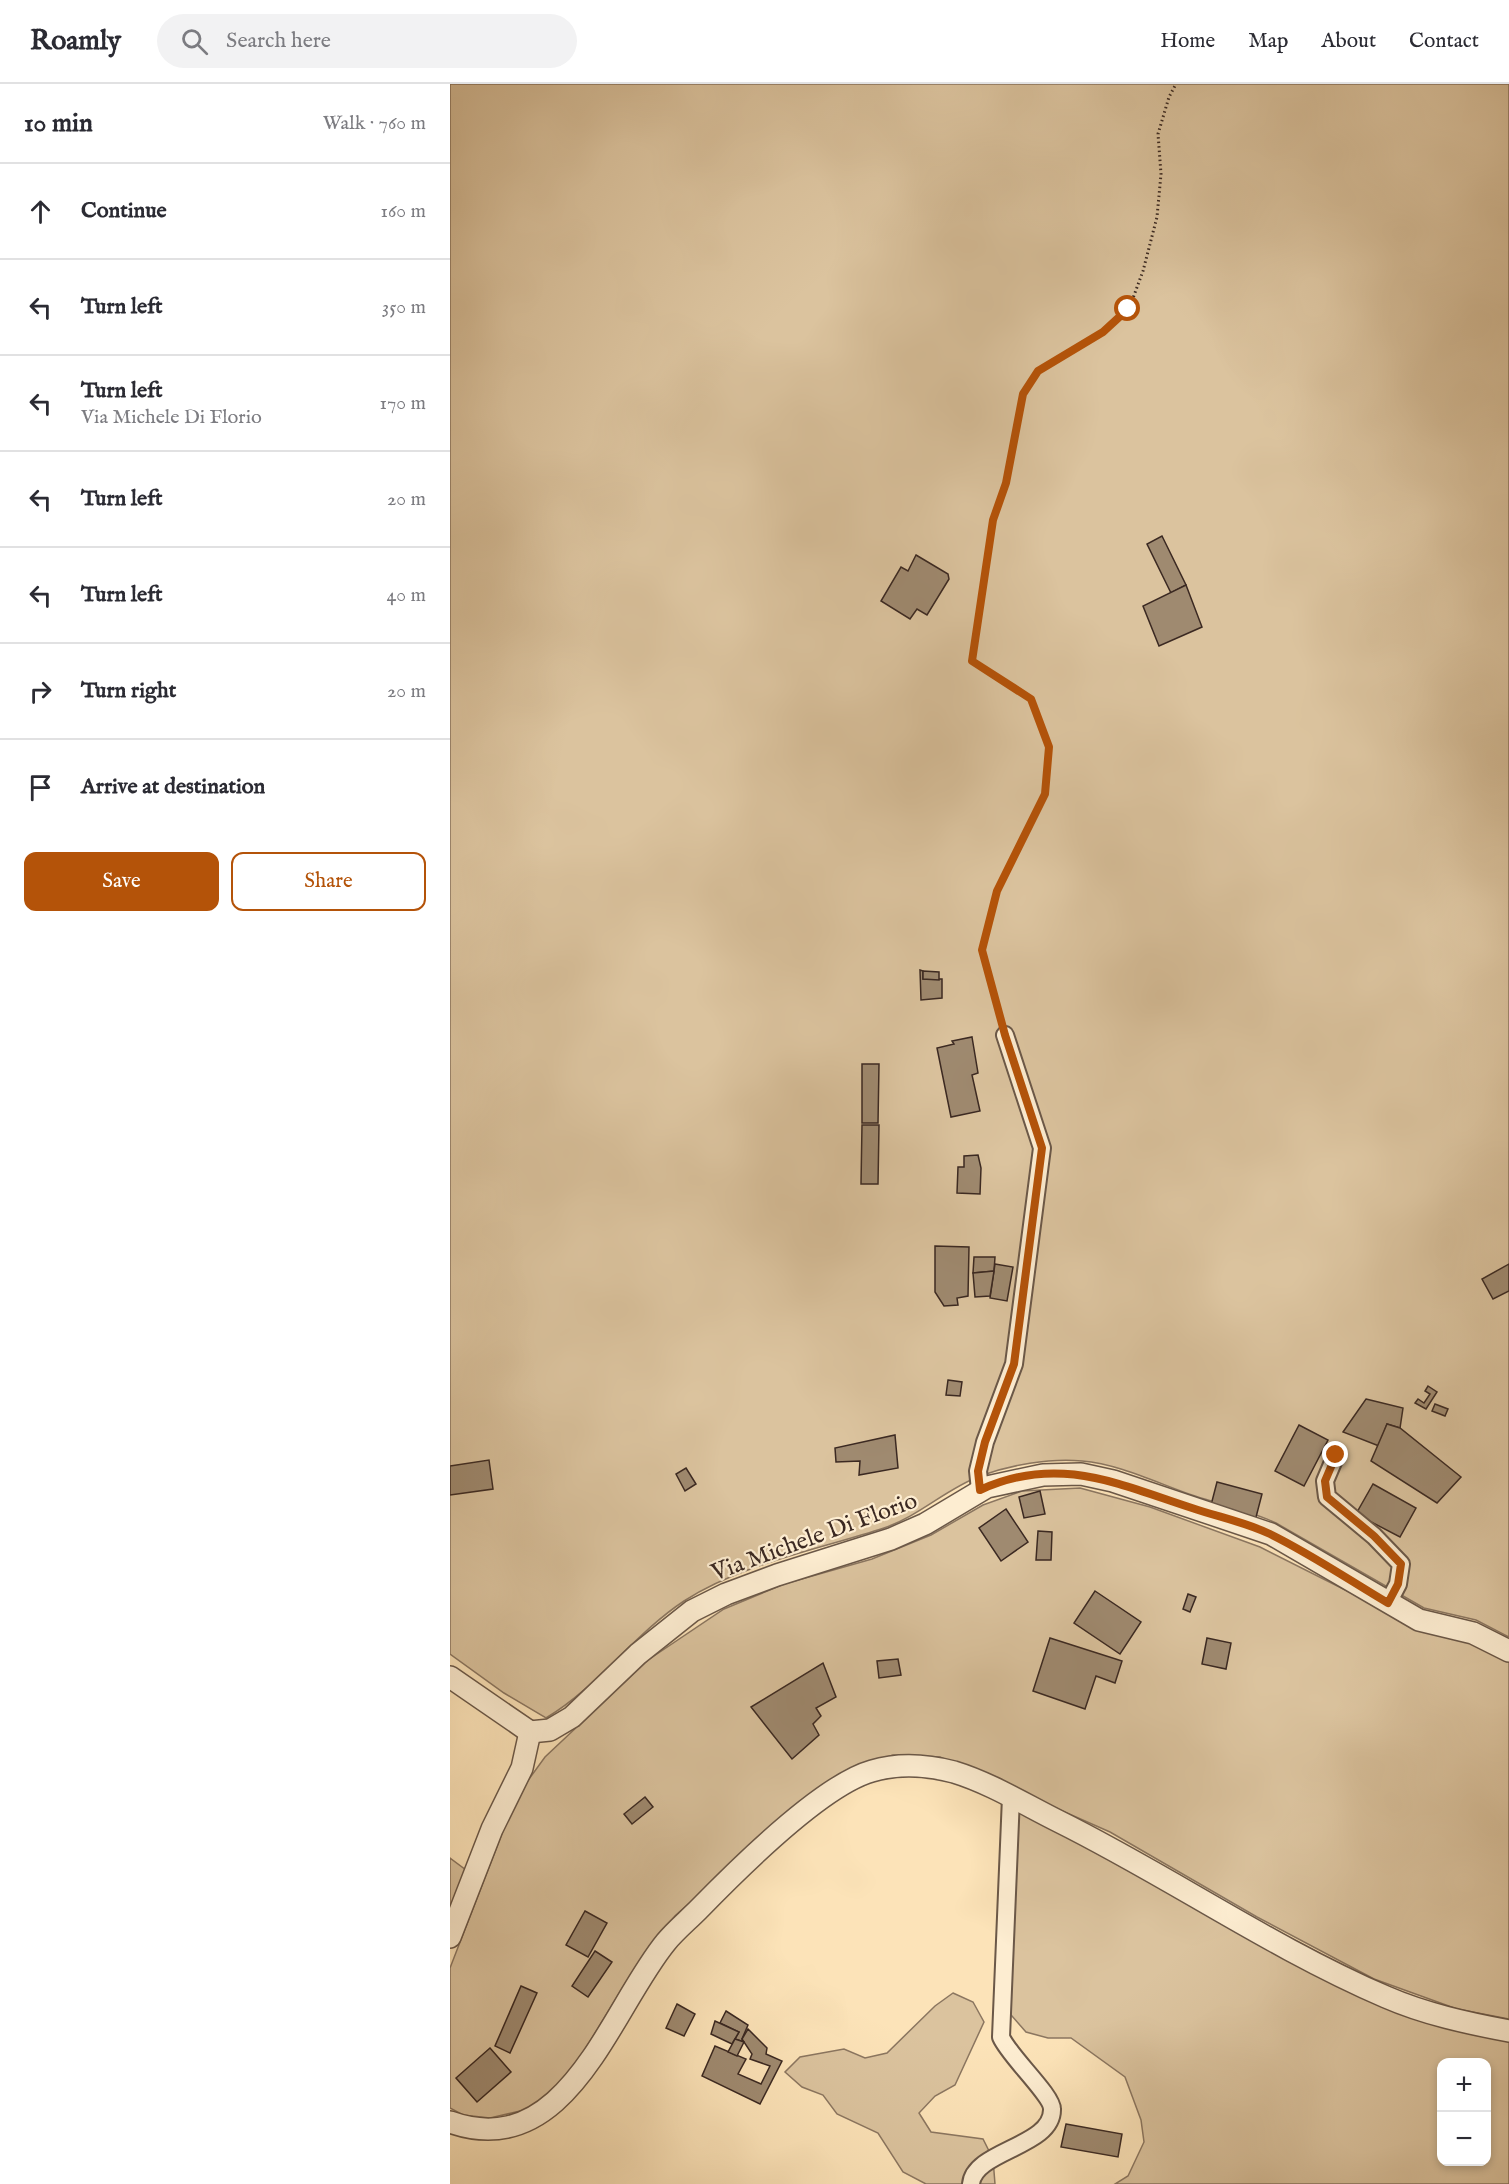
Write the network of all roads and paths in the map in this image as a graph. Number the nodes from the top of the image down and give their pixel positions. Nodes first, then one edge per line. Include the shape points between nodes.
1 (1176, 84) edge
2 (1005, 1035) joint
3 (1336, 1455) dead end
4 (980, 1490) junction
5 (1388, 1603) junction
6 (1509, 1651) edge
7 (450, 1677) edge
8 (530, 1732) junction
9 (1011, 1797) junction
10 (450, 1937) edge
11 (1509, 2031) edge
12 (450, 2122) edge
13 (971, 2184) edge

1 - 2 path via 1158,134 1161,174 1157,217 1128,309 1103,332 1038,371 1023,394 1006,483 993,520 972,661 1031,699 1049,747 1045,794 997,891 982,950
2 - 4 street via 1042,1148 1014,1364 985,1442 978,1471
3 - 5 street via 1325,1481 1327,1497 1401,1564 1398,1584
4 - 5 street, Via Michele Di Florio via 1043,1475 1081,1474 1113,1481 1263,1531
4 - 8 street, Via Michele Di Florio via 925,1524 891,1539 777,1575 692,1611 638,1654 572,1717 550,1730
5 - 6 street, Via Michele Di Florio via 1419,1620 1486,1638
7 - 8 street
8 - 10 street via 522,1768 492,1829
9 - 11 street via 1386,1997
9 - 12 street via 953,1772 924,1766 896,1766 850,1779 780,1833 667,1940 594,2055 562,2097 532,2118 504,2126 477,2128
9 - 13 street via 1001,2037 1052,2105 1052,2111 1050,2121 1026,2142 980,2166

